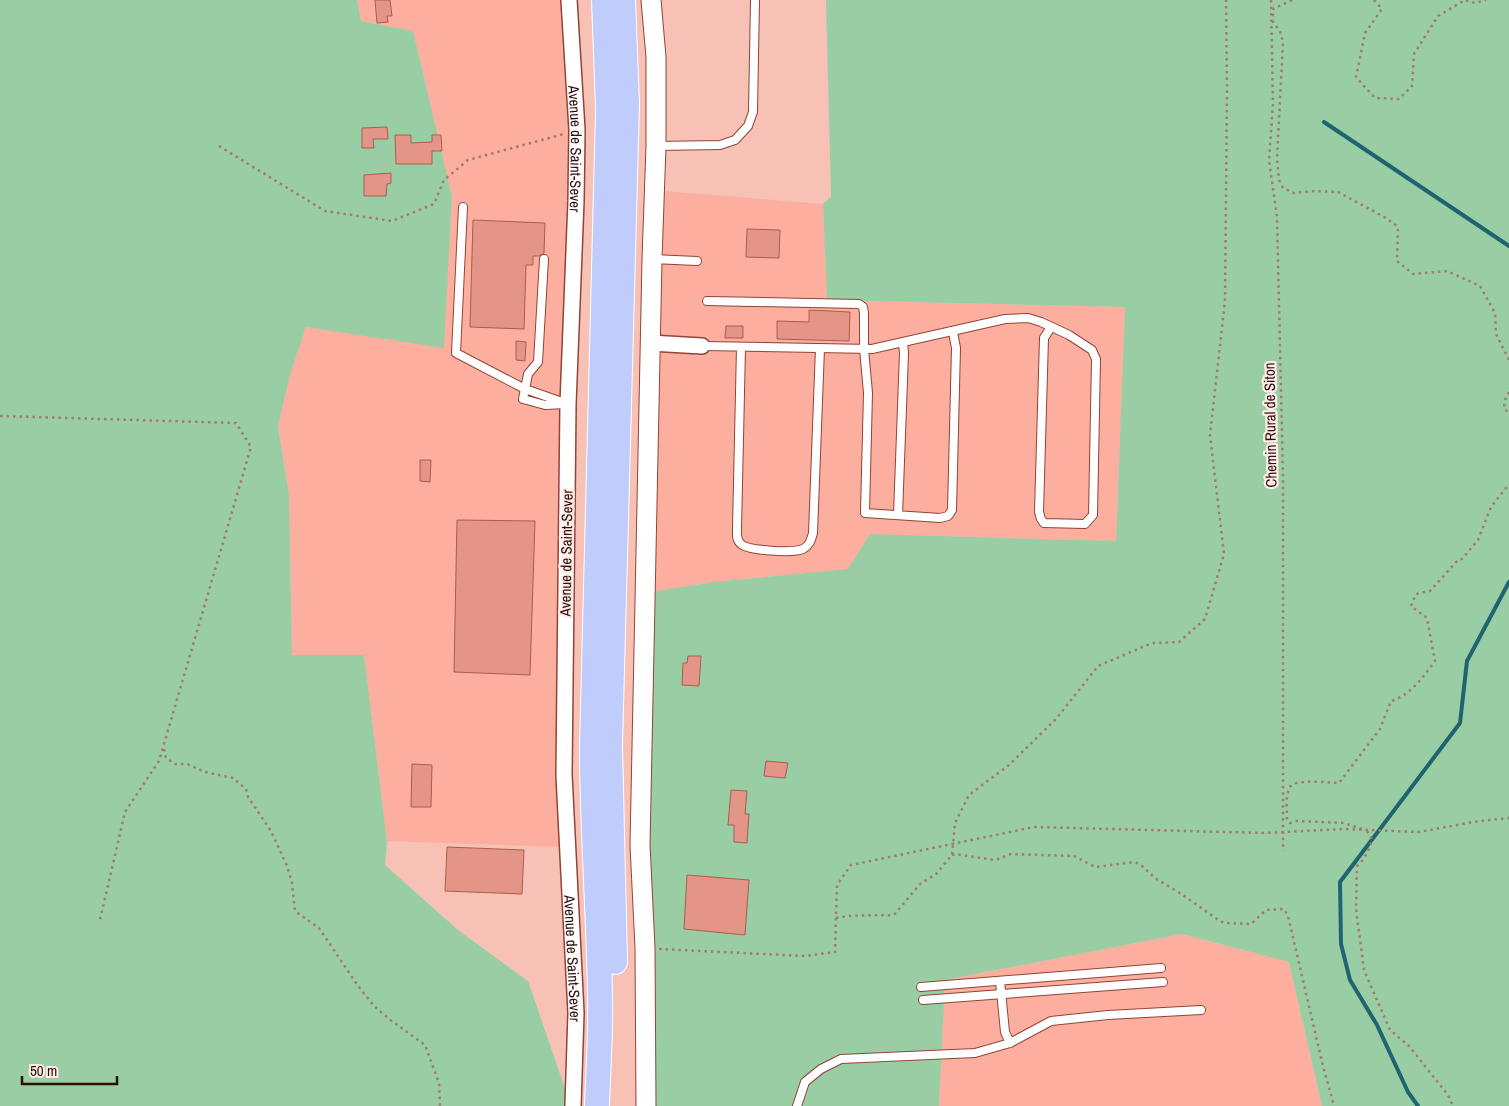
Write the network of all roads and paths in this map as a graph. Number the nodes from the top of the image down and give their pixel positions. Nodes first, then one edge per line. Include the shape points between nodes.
1 (569, 0) edge
2 (604, 0) edge
3 (623, 0) edge
4 (651, 0) edge
5 (755, 0) edge
6 (1226, 0) edge
7 (1271, 0) edge
8 (1292, 0) edge
9 (1374, 0) edge
10 (1486, 0) edge
11 (577, 130) junction
12 (218, 146) dead end
13 (656, 146) junction
14 (462, 207) dead end
15 (544, 259) dead end
16 (652, 259) junction
17 (697, 261) dead end
18 (707, 301) dead end
19 (1051, 327) junction
20 (953, 332) junction
21 (650, 343) junction
22 (903, 343) junction
23 (702, 346) joint
24 (742, 347) junction
25 (820, 348) junction
26 (864, 349) junction
27 (1509, 360) edge
28 (525, 389) junction
29 (1509, 392) edge
30 (568, 404) junction
31 (1509, 412) edge
32 (0, 416) edge
33 (1509, 484) edge
34 (898, 515) junction
35 (163, 748) junction
36 (1509, 818) edge
37 (1366, 830) junction
38 (1283, 832) junction
39 (954, 844) junction
40 (1284, 851) dead end
41 (952, 855) junction
42 (836, 918) junction
43 (100, 920) dead end
44 (645, 948) junction
45 (1161, 968) dead end
46 (1000, 981) junction
47 (1163, 982) dead end
48 (921, 987) dead end
49 (1002, 994) junction
50 (923, 1000) dead end
51 (1201, 1010) dead end
52 (1010, 1043) junction
53 (440, 1106) edge
54 (573, 1106) edge
55 (597, 1106) edge
56 (612, 1106) edge
57 (646, 1106) edge
58 (797, 1106) edge
59 (1334, 1106) edge
60 (1452, 1106) edge

1 - 11 street, Avenue de Saint-Sever
2 - 55 main road via 608,110 592,747 600,1001
3 - 56 main road via 627,104 610,745 615,1000
4 - 13 street via 656,57
5 - 13 lane via 753,112 748,126 736,140 720,145
6 - 39 path via 1225,301 1210,435 1224,554 1206,618 1179,642 1152,644 1098,666 1056,719 1009,765 969,795 955,823
7 - 38 path, Chemin Rural de Siton via 1273,104 1268,160 1277,217 1282,468
8 - 27 path via 1274,9 1273,16 1283,42 1277,159 1279,180 1284,188 1294,193 1338,192 1386,218 1398,228 1397,260 1413,274 1447,271 1480,286 1495,313 1496,334
9 - 10 path via 1382,9 1365,33 1356,77 1376,98 1400,99 1412,86 1414,54 1438,16 1466,0 1475,3
11 - 12 path via 468,160 444,180 434,204 392,221 325,211
11 - 30 street, Avenue de Saint-Sever
13 - 16 street
14 - 28 lane via 456,353
15 - 28 lane via 538,362 528,374
16 - 17 lane
16 - 21 street
18 - 26 lane via 859,304 864,313
19 - 19 lane via 1092,350 1096,359 1093,515 1085,524 1044,523 1039,512 1044,338
19 - 20 lane via 1028,318 1016,318
20 - 22 lane
20 - 34 lane via 956,348 952,510 948,516 940,518
21 - 23 street
21 - 44 street via 640,845
22 - 26 lane
22 - 34 lane
23 - 24 lane
24 - 25 lane
24 - 25 lane via 738,541 750,548 796,551 810,543 813,533
25 - 26 lane
26 - 34 lane via 868,393 866,513
28 - 30 lane
29 - 31 path via 1504,402 1505,410
30 - 54 street, Avenue de Saint-Sever via 564,775 576,1013
32 - 35 path via 236,423 250,447
33 - 37 path via 1491,507 1478,540 1462,559 1430,592 1416,594 1411,606 1427,618 1435,661 1420,683 1391,701 1380,729 1339,783 1297,782 1290,787 1287,802 1290,823 1344,823
35 - 43 path via 159,761 125,812
35 - 53 path via 166,758 175,764 187,764 233,778 246,789 287,866 295,911 319,928 374,1006 425,1045 439,1083
36 - 37 path via 1420,832
37 - 38 path
37 - 60 path via 1372,839 1371,847 1357,866 1356,909 1364,970 1390,1030 1409,1046 1448,1095
38 - 39 path via 1034,827
38 - 40 path, Chemin Rural de Siton
39 - 41 path
39 - 42 path via 851,865 837,885
41 - 42 path via 936,874 920,884 894,915
41 - 59 path via 995,860 1011,854 1074,856 1095,867 1135,862 1224,923 1251,924 1266,910 1284,909
42 - 44 path via 835,952 806,956
44 - 57 street
45 - 46 lane
46 - 48 lane
46 - 49 lane
47 - 49 lane
49 - 50 lane
49 - 52 lane via 1005,1032
51 - 52 lane via 1052,1021
52 - 58 lane via 974,1053 841,1059 805,1082

